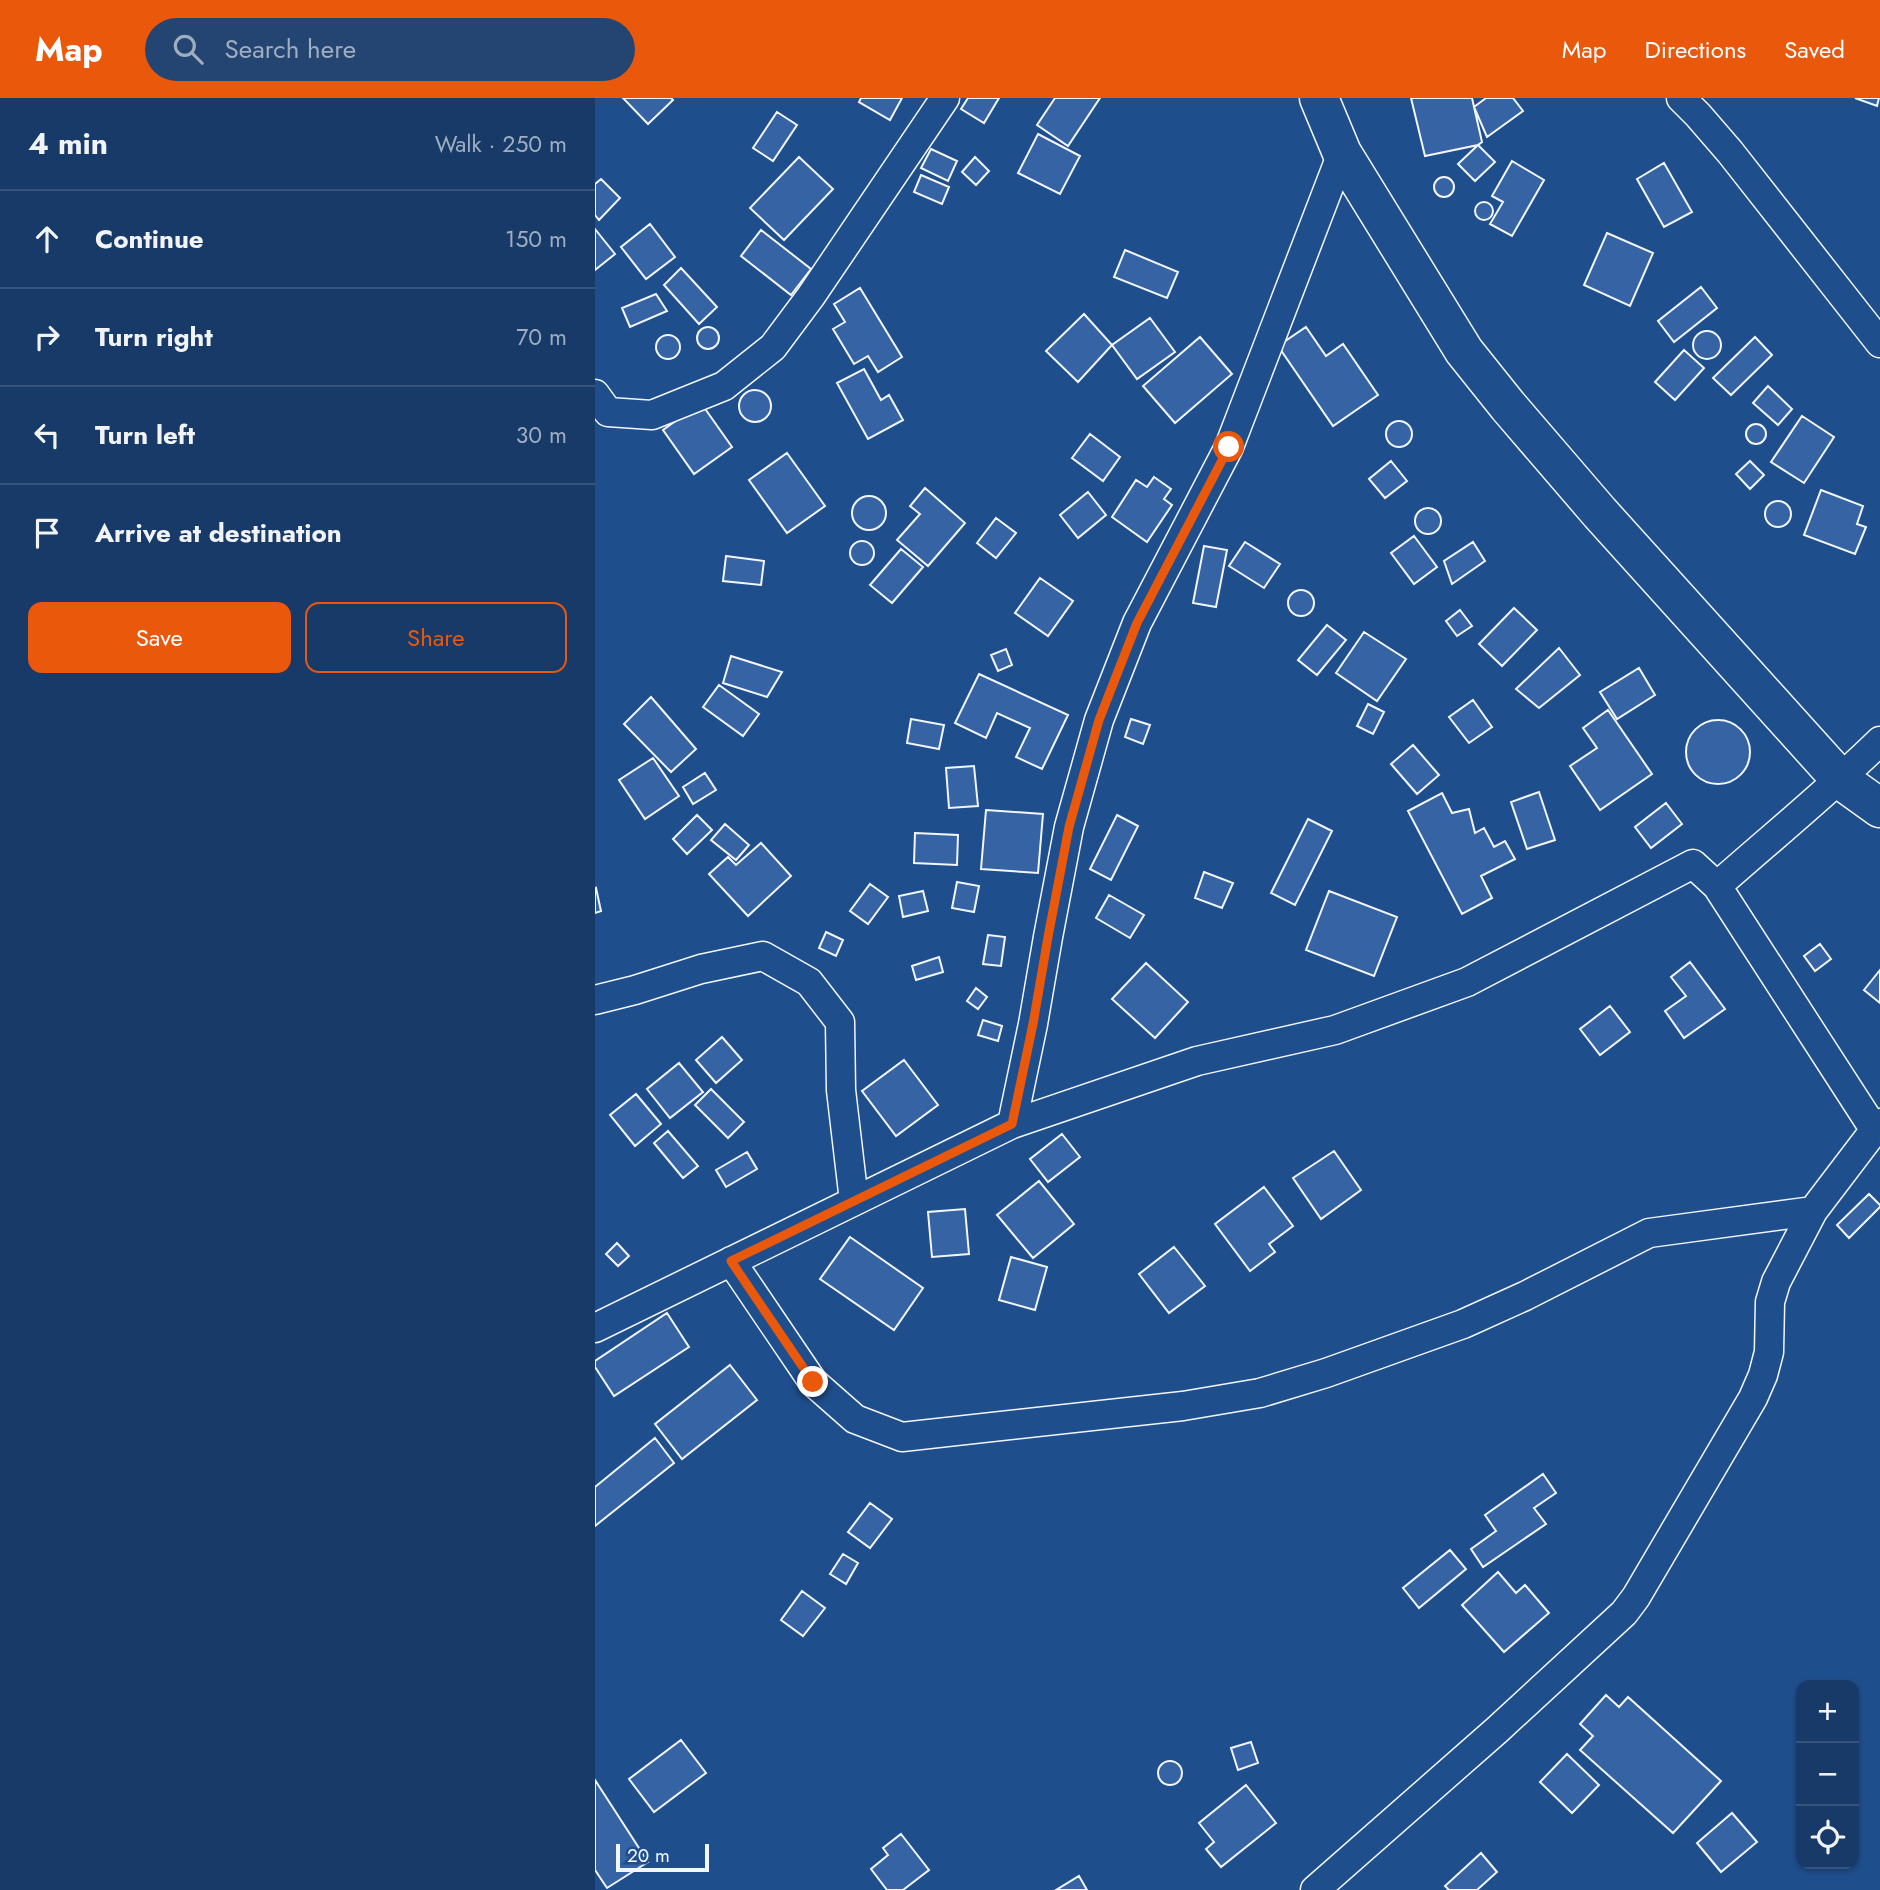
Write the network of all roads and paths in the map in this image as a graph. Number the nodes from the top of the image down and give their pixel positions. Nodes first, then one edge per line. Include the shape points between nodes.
1 (945, 98) edge
2 (1319, 98) edge
3 (1681, 98) edge
4 (1342, 153) junction
5 (1880, 343) edge
6 (599, 406) edge
7 (1880, 741) edge
8 (1841, 779) junction
9 (1880, 808) edge
10 (1717, 886) junction
11 (595, 1000) edge
12 (1012, 1124) junction
13 (1877, 1126) edge
14 (854, 1201) junction
15 (1812, 1211) junction
16 (731, 1261) junction
17 (595, 1328) edge
18 (1315, 1890) edge

1 - 6 street via 773,347 724,386 652,415
2 - 4 street
3 - 5 street via 1730,152
4 - 8 street via 1464,351 1600,513
4 - 12 street via 1229,447 1137,623 1099,720 1069,827
7 - 8 street
8 - 9 street
8 - 10 street
10 - 12 street via 1693,864 1467,982 1335,1030 1197,1061
10 - 13 street
11 - 14 street via 764,956 809,982 839,1022 841,1090
12 - 14 street
13 - 15 street
14 - 16 street
15 - 16 street via 1649,1233 1463,1324 1260,1392 1184,1406 902,1437 855,1419 813,1382
15 - 18 street via 1776,1282 1770,1302 1769,1353 1753,1398 1636,1597 1497,1730
16 - 17 street

